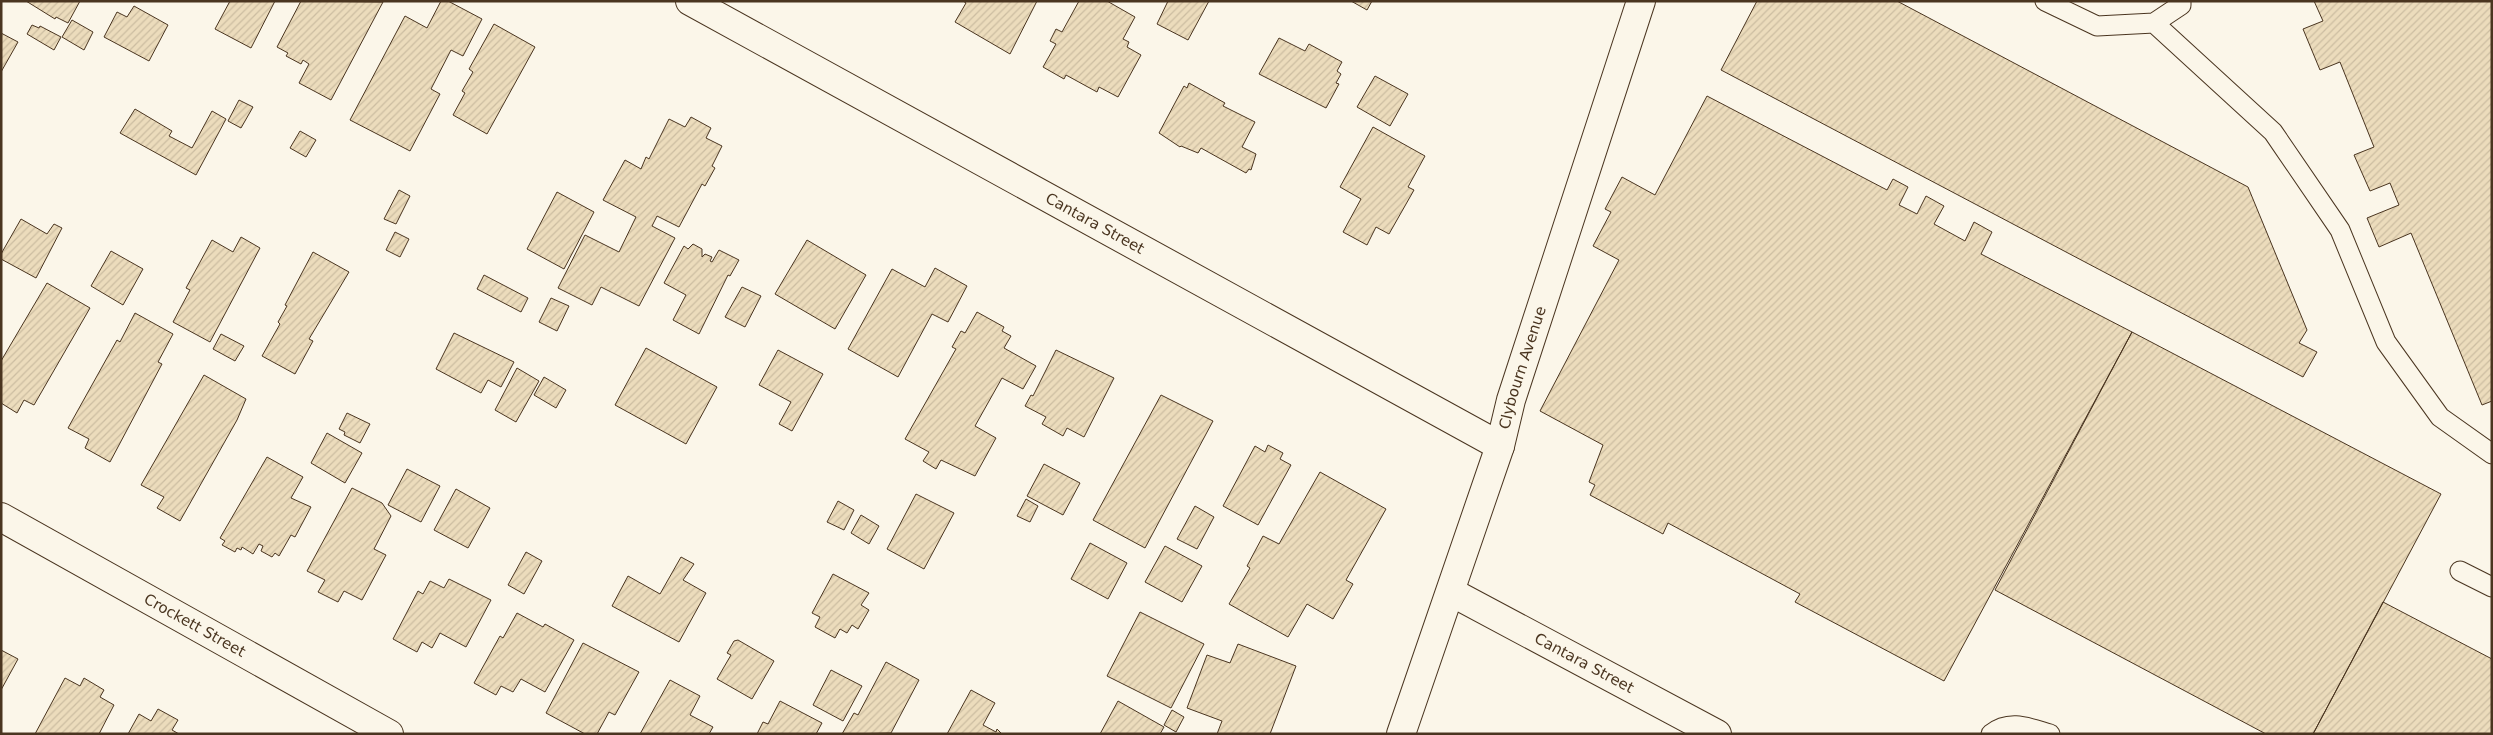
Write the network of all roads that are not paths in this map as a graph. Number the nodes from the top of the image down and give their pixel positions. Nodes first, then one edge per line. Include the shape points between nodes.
1 (690, 1) edge
2 (2045, 1) edge
3 (2181, 1) edge
4 (1633, 4) edge
5 (2154, 24) junction
6 (1500, 446) junction
7 (2492, 454) edge
8 (1, 517) edge
9 (2460, 571) dead end
10 (2492, 587) edge
11 (1451, 592) junction
12 (389, 734) edge
13 (1401, 734) edge
14 (1717, 734) edge
15 (1991, 734) edge
16 (2050, 734) edge

1 - 6 street, Cantara Street
2 - 5 lane via 2097,26
3 - 5 lane via 2181,5
4 - 6 street, Clybourn Avenue via 1511,400
5 - 7 lane via 2272,132 2340,230 2386,342 2440,417
6 - 11 street, Clybourn Avenue
8 - 12 street, Crockett Street
9 - 10 lane
11 - 13 street, Clybourn Avenue
11 - 14 street, Cantara Street
15 - 16 lane via 2016,724

